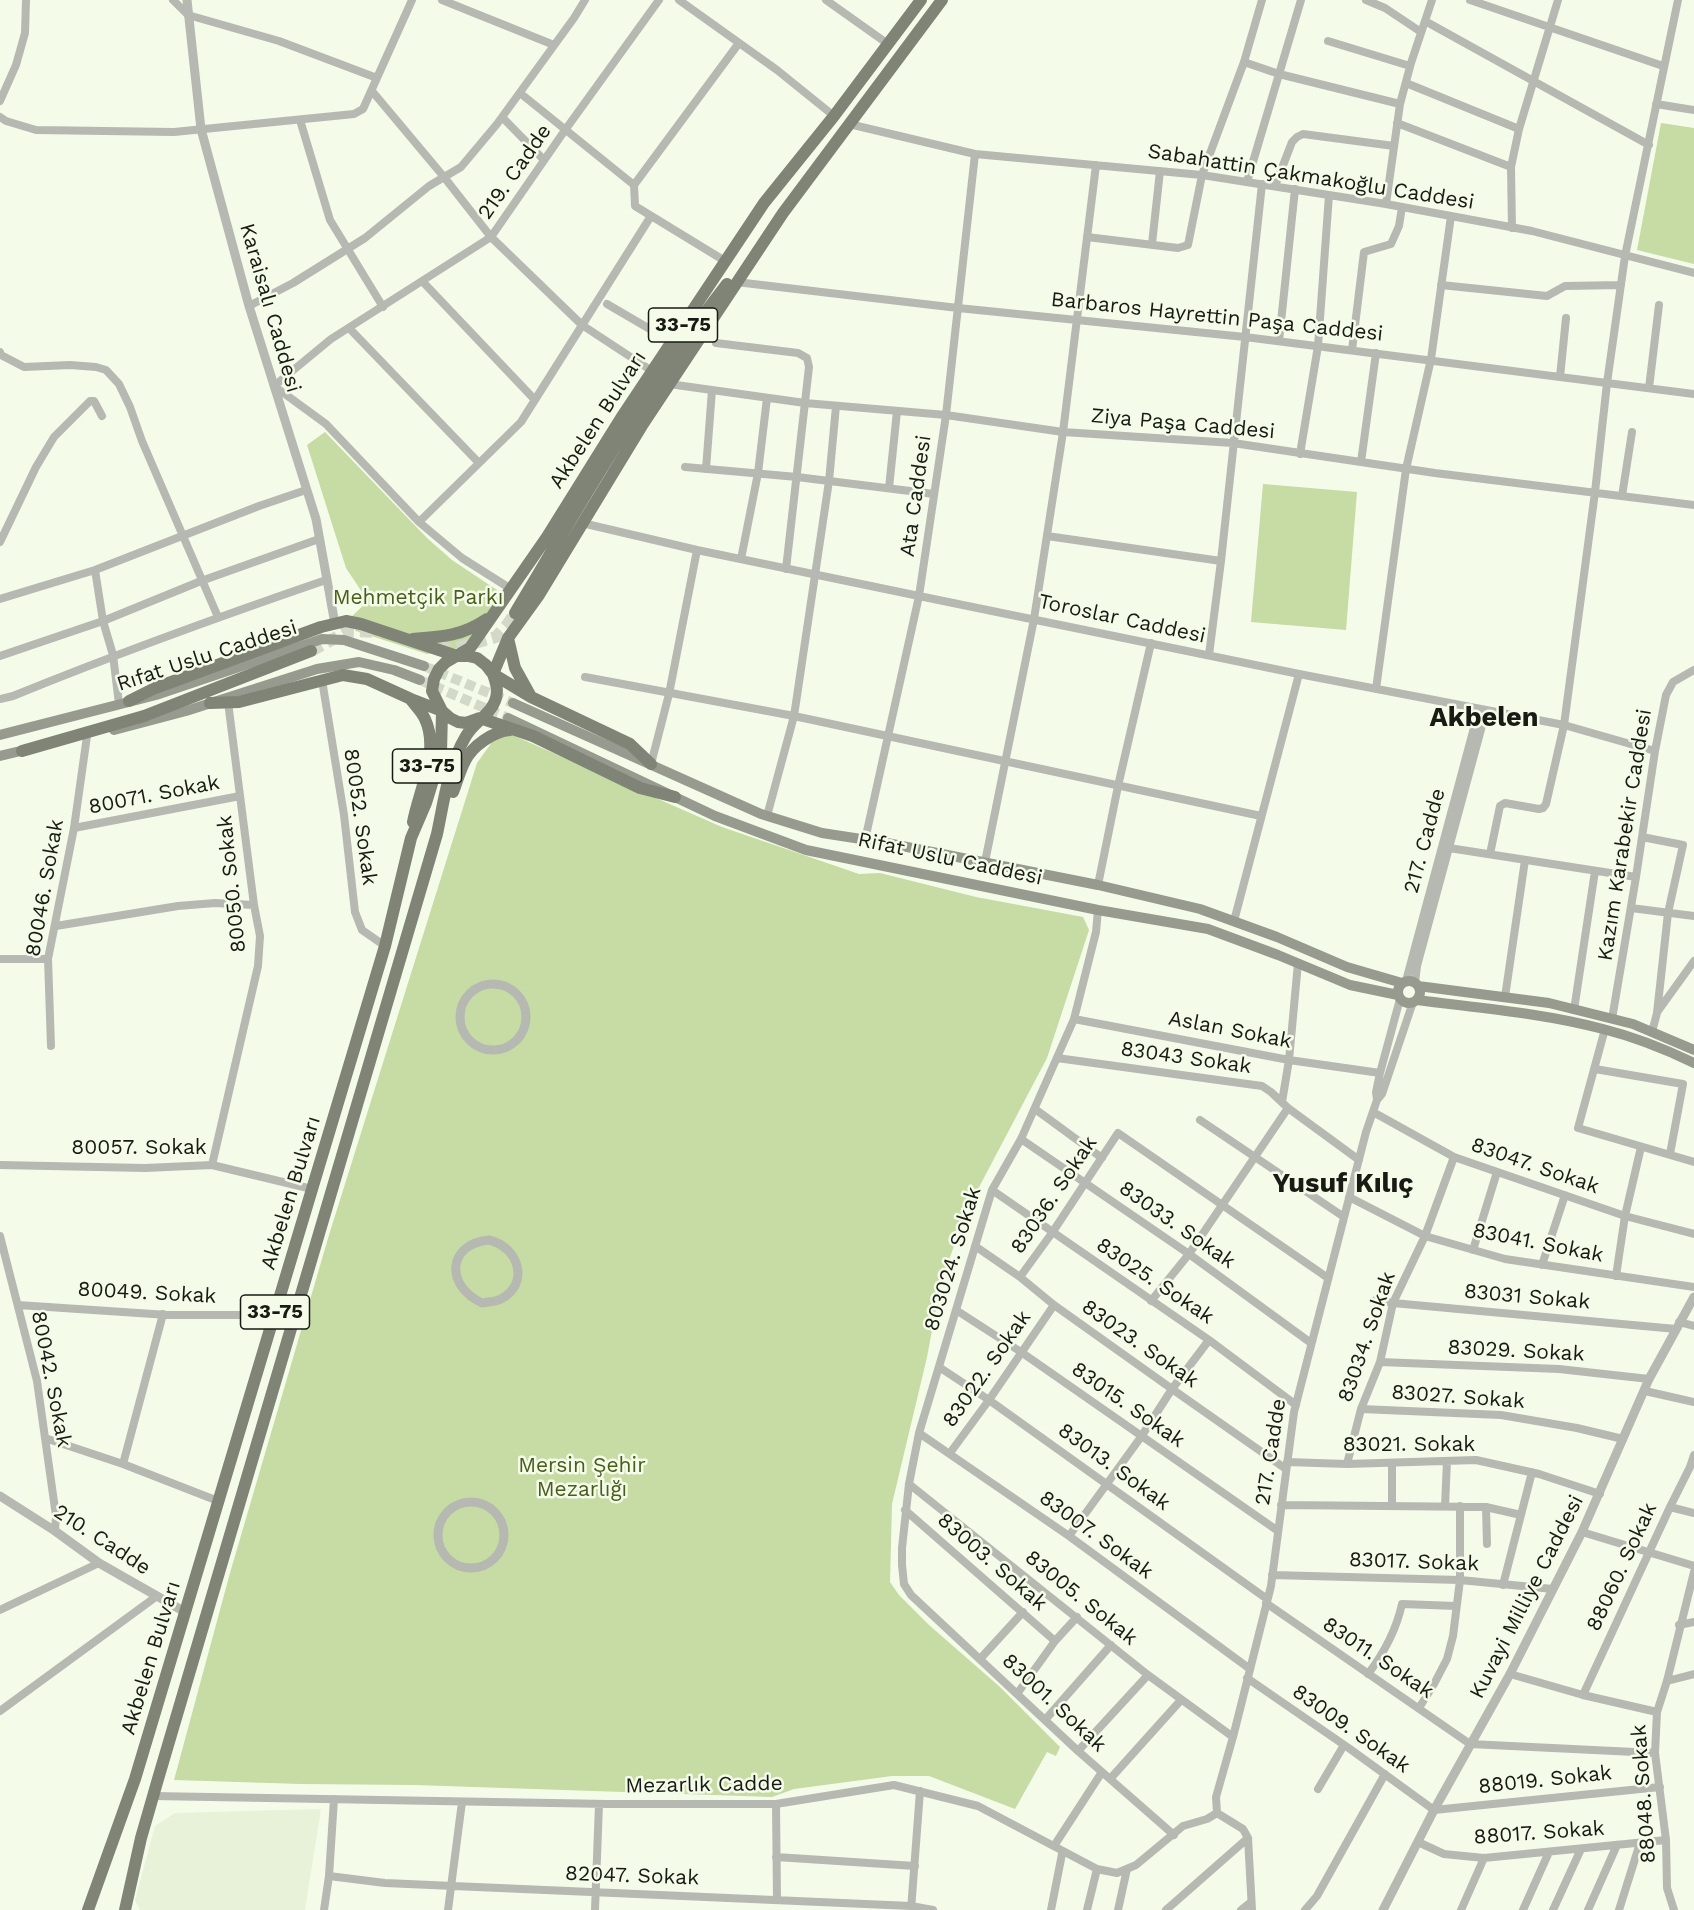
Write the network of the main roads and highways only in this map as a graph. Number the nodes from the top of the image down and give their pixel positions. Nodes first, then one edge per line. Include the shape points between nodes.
1 (921, 0) edge
2 (942, 0) edge
3 (783, 213) junction
4 (514, 613) tunnel mouth
5 (493, 615) junction
6 (508, 638) junction
7 (407, 640) junction
8 (311, 651) tunnel mouth
9 (457, 656) junction
10 (424, 666) tunnel mouth
11 (493, 674) junction
12 (420, 680) tunnel mouth
13 (531, 696) junction
14 (411, 699) junction
15 (124, 703) junction
16 (513, 703) tunnel mouth
17 (210, 704) junction
18 (442, 711) junction
19 (484, 716) junction
20 (508, 718) tunnel mouth
21 (514, 730) junction
22 (0, 735) edge
23 (22, 751) junction
24 (0, 756) edge
25 (651, 764) junction
26 (675, 797) junction
27 (437, 834) junction
28 (411, 838) junction
29 (1410, 983) junction
30 (1399, 997) junction
31 (1415, 1001) junction
32 (1694, 1050) edge
33 (1694, 1063) edge
34 (88, 1910) edge
35 (125, 1910) edge

1 - 5 main road, Akbelen Bulvarı / 33-75 via 764,203
2 - 3 main road, Akbelen Bulvarı / 33-75
3 - 4 main road, 33-75 via 697,324 617,444
3 - 6 main road, Akbelen Bulvarı / 33-75
5 - 7 main road via 472,629 444,637
5 - 9 main road, Akbelen Bulvarı / 33-75 via 470,648
6 - 11 main road, 33-75
6 - 13 main road via 515,668
7 - 9 main road
7 - 15 main road via 346,621 155,688
8 - 23 main road via 144,716
9 - 11 main road via 477,658
9 - 18 main road, Akbelen Bulvarı / 33-75 via 439,669 434,679 432,691
10 - 15 main road, Rıfat Uslu Caddesi via 344,640 322,639
11 - 13 main road
11 - 19 main road, 33-75 via 497,698
12 - 17 main road, Rıfat Uslu Caddesi via 359,662 317,669
13 - 25 main road via 630,744
14 - 17 main road via 367,679 344,675 239,702
14 - 18 main road
14 - 28 main road, 33-75 via 425,719 432,745
15 - 22 main road, Rıfat Uslu Caddesi
16 - 25 main road, Rifat Uslu Caddesi
17 - 23 main road, Rıfat Uslu Caddesi
18 - 19 main road, 33-75 via 466,723
18 - 28 main road, Akbelen Bulvarı / 33-75 via 441,754
19 - 21 main road, 33-75
19 - 27 main road, Akbelen Bulvarı / 33-75 via 467,735 453,762
20 - 26 main road, Rifat Uslu Caddesi
21 - 26 main road via 640,788
21 - 27 main road, 33-75 via 488,737 465,759
23 - 24 main road, Rıfat Uslu Caddesi
25 - 29 main road, Rifat Uslu Caddesi via 767,816 822,833 985,862 1200,909 1347,967
26 - 30 main road, Rifat Uslu Caddesi via 806,850 1208,929 1350,985
27 - 35 main road, Akbelen Bulvarı / 33-75 via 153,1796
28 - 34 main road, Akbelen Bulvarı / 33-75 via 385,946 135,1779
29 - 30 main road via 1398,991
29 - 31 main road via 1420,991
29 - 32 main road, Rifat Uslu Caddesi via 1549,1004 1633,1024
30 - 31 main road, Rifat Uslu Caddesi via 1408,1003
31 - 33 main road, Rifat Uslu Caddesi via 1520,1013 1605,1029

